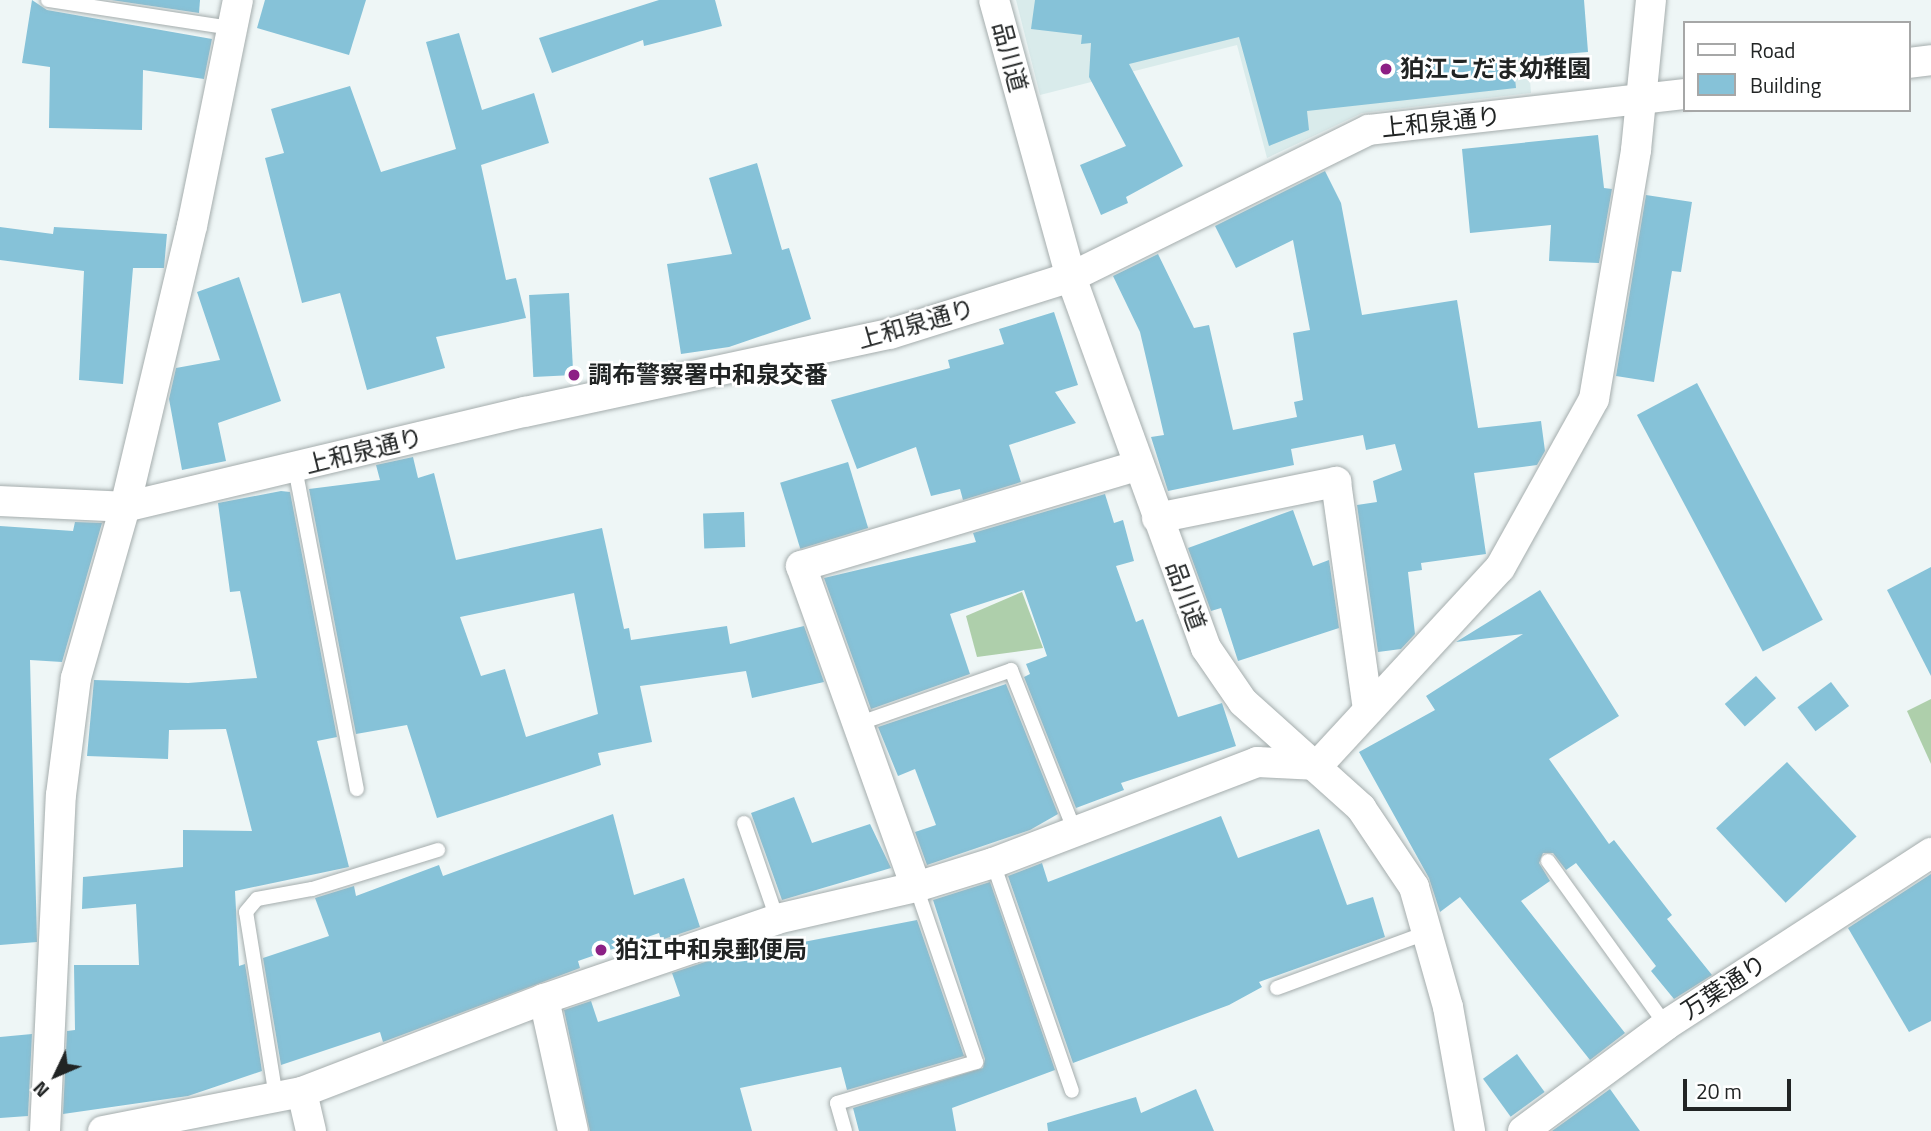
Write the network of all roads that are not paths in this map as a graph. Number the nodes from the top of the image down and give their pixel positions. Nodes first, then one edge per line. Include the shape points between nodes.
1 (48, 0) edge
2 (995, 0) edge
3 (1651, 0) edge
4 (234, 14) edge
5 (1931, 60) edge
6 (1910, 63) edge
7 (1682, 94) edge
8 (1640, 100) junction
9 (1071, 277) junction
10 (1137, 466) junction
11 (295, 468) junction
12 (0, 501) edge
13 (125, 507) junction
14 (1157, 518) junction
15 (1367, 710) junction
16 (860, 723) junction
17 (1318, 765) junction
18 (358, 789) dead end
19 (744, 823) dead end
20 (1075, 832) junction
21 (438, 850) dead end
22 (1931, 853) edge
23 (1548, 861) dead end
24 (993, 863) junction
25 (916, 887) junction
26 (776, 919) junction
27 (1430, 932) junction
28 (1277, 988) dead end
29 (544, 999) junction
30 (1666, 1025) junction
31 (1072, 1091) dead end
32 (289, 1094) junction
33 (45, 1131) edge
34 (103, 1131) edge
35 (311, 1131) edge
36 (573, 1131) edge
37 (845, 1131) edge
38 (1471, 1131) edge
39 (1523, 1131) edge

1 - 4 lane
2 - 9 street, 品川道
3 - 8 street
4 - 13 street via 192,226
5 - 6 street
7 - 8 street, 上和泉通り
8 - 9 street, 上和泉通り via 1369,130
8 - 15 street via 1594,399 1500,568
9 - 10 street, 品川道
9 - 11 street, 上和泉通り via 890,334 525,412
10 - 14 street, 品川道
10 - 16 street via 801,566
11 - 13 street, 上和泉通り
11 - 18 lane
12 - 13 street, 上和泉通り
13 - 33 street via 76,678 61,795
14 - 15 street via 1336,482
14 - 17 street, 品川道 via 1206,648 1243,702
15 - 17 street
16 - 20 lane via 1011,670
16 - 25 street
17 - 20 street via 1257,762
17 - 27 street, 品川道 via 1361,808 1414,887
19 - 26 lane
20 - 24 street
21 - 32 lane via 312,889 257,899 246,912
22 - 30 street, 万葉通り
23 - 30 lane
24 - 25 street
24 - 31 lane
25 - 26 street
25 - 37 lane via 976,1062 837,1102
26 - 29 street
27 - 28 lane
27 - 38 street, 品川道
29 - 32 street
29 - 36 street
30 - 39 street, 万葉通り
32 - 34 street
32 - 35 street

